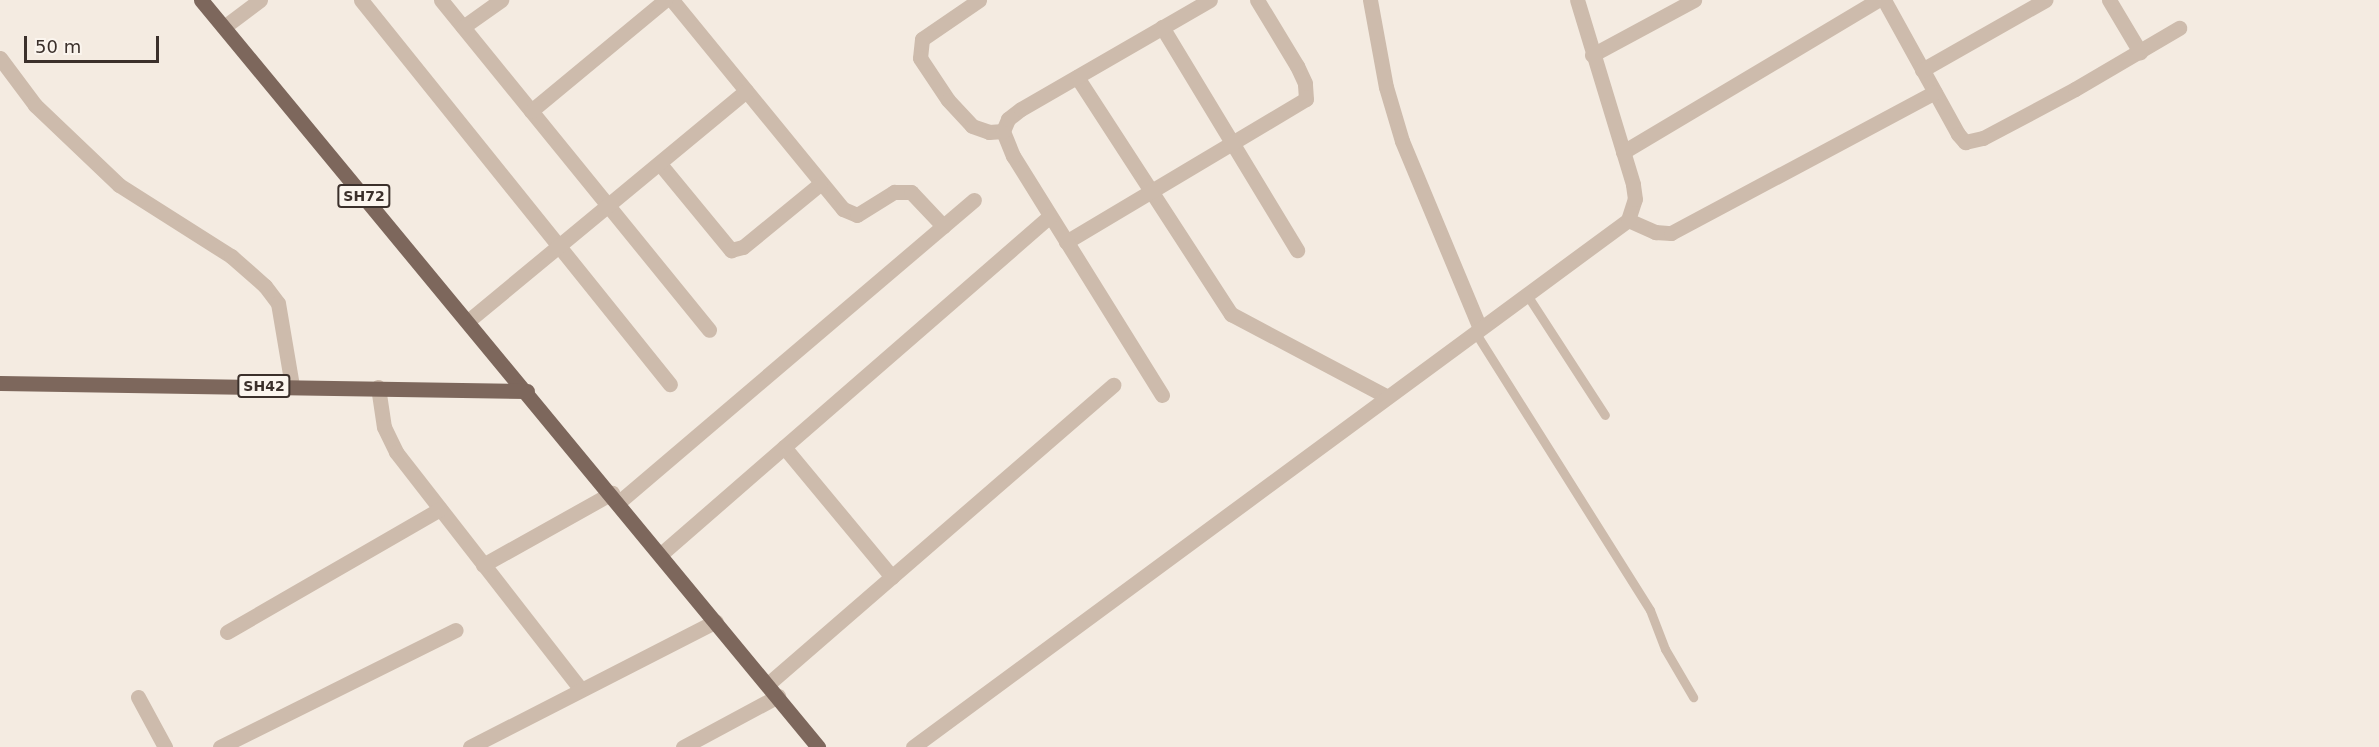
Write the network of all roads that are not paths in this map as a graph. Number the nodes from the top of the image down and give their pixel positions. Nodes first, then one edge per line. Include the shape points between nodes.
1 (201, 0) edge
2 (260, 0) edge
3 (361, 0) edge
4 (441, 0) edge
5 (501, 0) edge
6 (665, 0) edge
7 (672, 0) edge
8 (979, 0) edge
9 (1210, 0) edge
10 (1257, 0) edge
11 (1370, 0) edge
12 (1576, 0) edge
13 (1694, 0) edge
14 (1878, 0) edge
15 (1884, 0) edge
16 (2045, 0) edge
17 (2109, 0) edge
18 (224, 27) junction
19 (463, 27) junction
20 (1162, 27) junction
21 (2179, 28) dead end
22 (2140, 52) junction
23 (1592, 55) junction
24 (0, 58) edge
25 (1922, 70) junction
26 (1077, 76) junction
27 (746, 91) junction
28 (1935, 92) junction
29 (531, 111) junction
30 (1004, 131) junction
31 (1234, 146) junction
32 (1623, 152) junction
33 (660, 164) junction
34 (820, 184) junction
35 (1153, 193) junction
36 (974, 200) dead end
37 (609, 207) junction
38 (1050, 216) junction
39 (1628, 220) junction
40 (943, 226) junction
41 (1066, 242) junction
42 (558, 249) junction
43 (1297, 250) dead end
44 (1527, 295) junction
45 (468, 321) junction
46 (709, 330) dead end
47 (1478, 330) junction
48 (0, 383) edge
49 (670, 384) dead end
50 (1113, 385) dead end
51 (292, 386) junction
52 (378, 387) junction
53 (527, 391) junction
54 (1162, 395) dead end
55 (1386, 396) junction
56 (1605, 415) dead end
57 (784, 447) junction
58 (615, 498) junction
59 (440, 510) junction
60 (662, 554) junction
61 (483, 565) junction
62 (892, 577) junction
63 (716, 621) junction
64 (456, 630) dead end
65 (227, 632) dead end
66 (581, 690) junction
67 (773, 690) junction
68 (138, 697) dead end
69 (1693, 697) dead end
70 (165, 747) edge
71 (220, 747) edge
72 (470, 747) edge
73 (683, 747) edge
74 (818, 747) edge
75 (913, 747) edge

1 - 18 main road, SH72
2 - 18 street
3 - 42 street
4 - 19 street
5 - 19 street
6 - 29 street
7 - 27 street
8 - 30 street via 922,39 920,58 948,100 972,126 989,132
9 - 20 street
10 - 31 street via 1297,66 1308,93 1299,105
11 - 47 street via 1386,87 1402,141
12 - 23 street
13 - 23 street
14 - 32 street
15 - 25 street
16 - 25 street
17 - 22 street
18 - 45 main road, SH72
19 - 29 street
20 - 26 street
20 - 31 street
21 - 22 street
22 - 28 street via 1974,142 1965,142 1958,134
23 - 32 street
24 - 51 street via 35,105 119,185 231,256 265,286 278,303
25 - 28 street
26 - 30 street via 1021,109 1008,119
26 - 35 street
27 - 33 street
27 - 34 street
28 - 39 street via 1671,233 1655,232
29 - 37 street
30 - 38 street via 1013,156
31 - 35 street
31 - 43 street
32 - 39 street via 1635,199
33 - 34 street via 731,250 743,247
33 - 37 street
34 - 40 street via 843,209 857,216 894,192 911,192
35 - 41 street
35 - 55 street via 1231,314
36 - 40 street
37 - 42 street
37 - 46 street
38 - 41 street
38 - 57 street
39 - 44 street
40 - 58 street
41 - 54 street
42 - 45 street
42 - 49 street
44 - 47 street
44 - 56 lane
45 - 53 main road, SH72
47 - 55 street
47 - 69 lane via 1650,610 1665,649
48 - 51 main road, SH42
50 - 62 street
51 - 52 main road, SH42
52 - 53 main road, SH42
52 - 59 street via 388,438
53 - 58 main road
55 - 75 street
57 - 60 street
57 - 62 street
58 - 60 main road
58 - 61 street
59 - 61 street
59 - 65 street
60 - 63 main road
61 - 66 street
62 - 67 street
63 - 66 street
63 - 67 main road
64 - 71 street
66 - 72 street
67 - 73 street
67 - 74 main road
68 - 70 street

